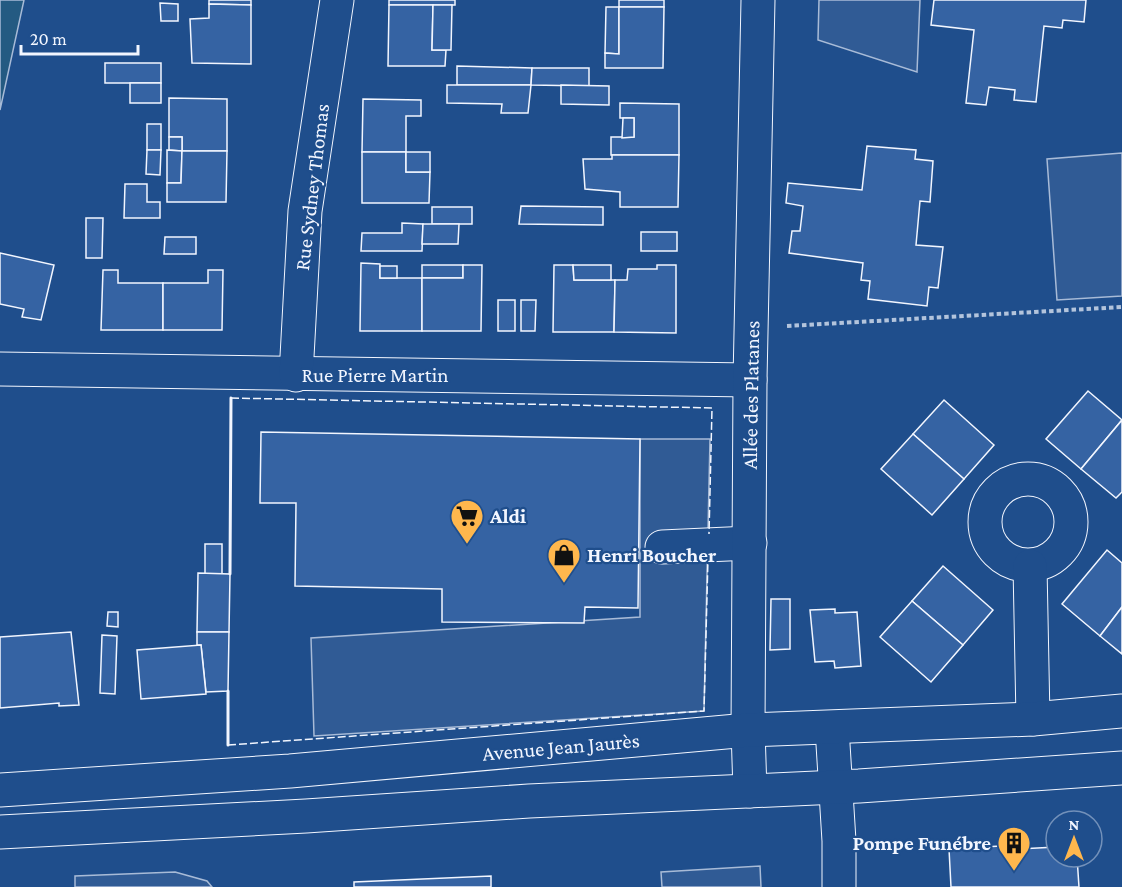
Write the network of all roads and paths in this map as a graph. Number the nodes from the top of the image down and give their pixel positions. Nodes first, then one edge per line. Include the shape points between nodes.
1 (337, 0) edge
2 (758, 0) edge
3 (1122, 307) edge
4 (751, 328) junction
5 (0, 369) edge
6 (296, 375) junction
7 (750, 380) junction
8 (750, 543) junction
9 (662, 547) dead end
10 (1030, 566) dead end
11 (1122, 711) edge
12 (1033, 719) junction
13 (832, 728) junction
14 (748, 730) junction
15 (1122, 768) edge
16 (834, 788) junction
17 (0, 790) edge
18 (750, 791) junction
19 (0, 832) edge
20 (839, 887) edge

1 - 6 main road, Rue Sydney Thomas via 305,211
2 - 4 main road, Allée des Platanes
3 - 4 path
4 - 7 main road, Allée des Platanes
5 - 6 main road, Rue Pierre Martin
6 - 7 main road, Rue Pierre Martin
7 - 8 main road, Allée des Platanes
8 - 9 main road
8 - 14 main road, Allée des Platanes
10 - 12 main road
11 - 12 main road, Avenue Jean Jaurès
12 - 13 main road, Avenue Jean Jaurès
13 - 14 main road, Avenue Jean Jaurès
13 - 16 main road
14 - 17 main road, Avenue Jean Jaurès via 290,771
14 - 18 main road, Allée des Platanes
15 - 16 main road
16 - 18 main road
16 - 20 main road
18 - 19 main road

